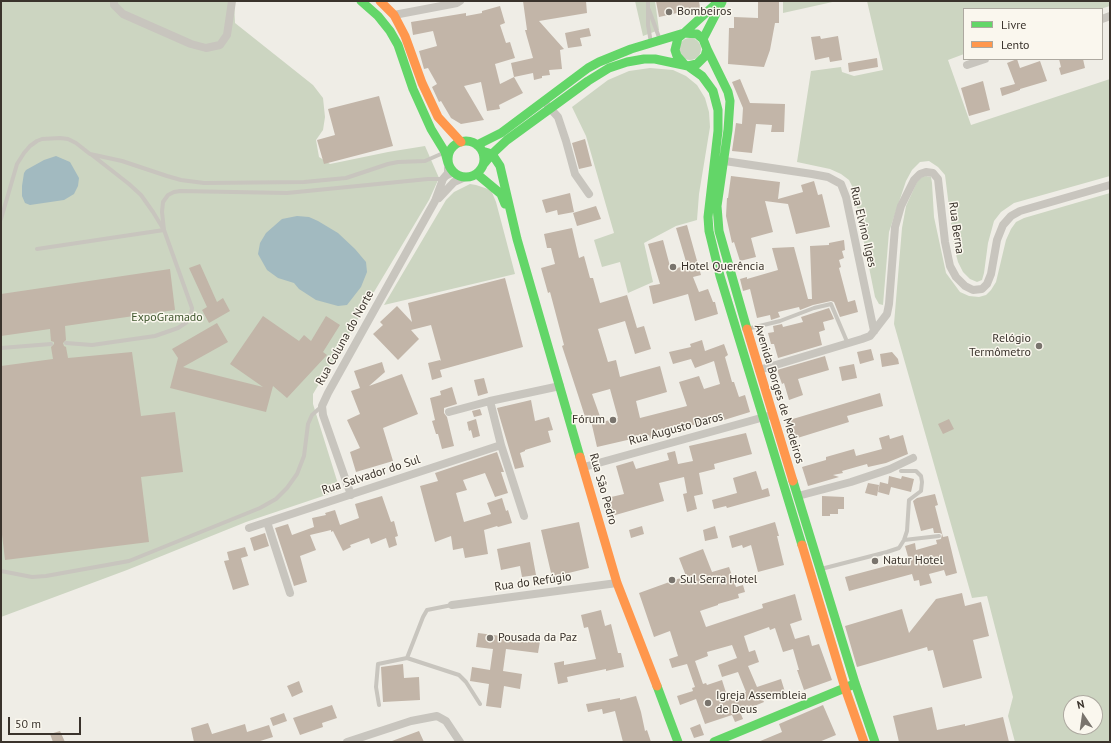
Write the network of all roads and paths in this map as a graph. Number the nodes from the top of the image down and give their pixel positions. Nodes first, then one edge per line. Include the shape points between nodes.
1 (114, 1) edge
2 (232, 1) edge
3 (362, 1) edge
4 (380, 1) edge
5 (460, 1) edge
6 (648, 1) edge
7 (721, 1) edge
8 (648, 6) junction
9 (394, 15) junction
10 (378, 16) junction
11 (684, 33) junction
12 (703, 39) junction
13 (660, 40) junction
14 (651, 43) junction
15 (707, 49) junction
16 (982, 60) edge
17 (686, 65) junction
18 (967, 65) dead end
19 (544, 102) junction
20 (551, 109) junction
21 (507, 140) junction
22 (461, 142) junction
23 (479, 148) junction
24 (448, 151) junction
25 (90, 154) junction
26 (492, 154) junction
27 (719, 160) junction
28 (448, 163) junction
29 (483, 165) junction
30 (500, 166) junction
31 (456, 174) junction
32 (477, 174) junction
33 (465, 177) junction
34 (443, 179) junction
35 (255, 183) junction
36 (1110, 186) edge
37 (254, 193) junction
38 (589, 194) dead end
39 (435, 202) junction
40 (1, 219) edge
41 (164, 230) junction
42 (518, 239) junction
43 (37, 249) dead end
44 (730, 274) junction
45 (720, 276) junction
46 (746, 330) junction
47 (874, 331) junction
48 (66, 343) dead end
49 (51, 344) dead end
50 (848, 344) junction
51 (746, 345) junction
52 (1, 348) edge
53 (759, 370) junction
54 (560, 386) junction
55 (490, 401) junction
56 (322, 406) junction
57 (449, 412) dead end
58 (773, 414) junction
59 (764, 417) junction
60 (501, 445) junction
61 (913, 458) dead end
62 (584, 467) junction
63 (901, 471) dead end
64 (351, 494) junction
65 (798, 496) junction
66 (524, 516) dead end
67 (267, 522) junction
68 (249, 528) dead end
69 (939, 536) dead end
70 (811, 540) junction
71 (904, 540) junction
72 (802, 543) junction
73 (1, 571) edge
74 (821, 573) junction
75 (813, 580) junction
76 (617, 582) junction
77 (290, 593) dead end
78 (452, 604) joint
79 (835, 617) junction
80 (825, 620) junction
81 (407, 658) junction
82 (855, 684) junction
83 (845, 688) junction
84 (480, 704) dead end
85 (379, 705) dead end
86 (347, 742) edge
87 (460, 742) edge
88 (678, 742) edge
89 (714, 742) edge
90 (864, 742) edge
91 (875, 742) edge

1 - 2 street via 114,5 123,14 206,48 220,45 227,35
3 - 10 main road
4 - 9 main road
5 - 9 street
6 - 8 lane
7 - 11 main road
7 - 12 main road
8 - 13 lane
8 - 14 lane
9 - 10 main road via 389,21
9 - 22 main road via 432,105 438,116
10 - 24 main road via 398,45 413,89 435,136
11 - 12 main road via 697,34
11 - 13 main road
11 - 17 main road via 678,38 675,50
12 - 15 main road
13 - 14 main road
14 - 19 main road via 588,68
15 - 17 main road via 705,56 697,64
15 - 27 main road, Avenida Borges de Medeiros via 730,101 728,130
16 - 18 street
17 - 20 main road, Avenida Borges de Medeiros via 655,59 627,62 598,75
17 - 27 main road, Avenida Borges de Medeiros via 702,76 713,91 718,110
19 - 20 street
19 - 23 main road
20 - 21 main road, Avenida Borges de Medeiros
20 - 38 street via 558,117 575,174
21 - 26 main road, Avenida Borges de Medeiros
21 - 30 main road via 498,156
22 - 23 main road via 470,142
22 - 24 main road
23 - 26 main road
23 - 29 main road via 484,160
24 - 28 main road
24 - 35 lane via 425,161 388,164 346,178
25 - 35 lane via 181,180
25 - 40 lane via 68,139 51,138 37,141 17,164
25 - 41 lane via 141,195
26 - 29 main road, Avenida Borges de Medeiros
26 - 30 main road, Rua São Pedro
27 - 44 main road, Avenida Borges de Medeiros via 717,217
27 - 45 main road, Avenida Borges de Medeiros via 708,218
27 - 47 street, Rua Elvino Ilges via 828,177 841,184 846,197
28 - 31 main road
28 - 34 street, Rua Coluna do Norte via 448,173
29 - 32 main road
30 - 42 main road, Rua São Pedro
31 - 33 main road
31 - 34 lane
32 - 33 main road
32 - 42 main road, Rua São Pedro via 501,194
33 - 39 street, Rua Coluna do Norte via 454,182
34 - 37 lane via 322,191
34 - 39 street, Rua Coluna do Norte
35 - 37 lane
36 - 47 street, Rua Berna via 1011,216 1003,225 997,240 987,284 982,289 973,290 956,277 950,266 938,179 933,173 920,174 914,180 901,206 895,227 887,314
37 - 41 lane via 174,192 163,202
39 - 56 street, Rua Coluna do Norte
41 - 43 lane
41 - 48 lane via 192,308 191,316 186,322 178,328 155,336 92,345
42 - 54 main road, Rua São Pedro
44 - 45 main road
44 - 46 main road, Avenida Borges de Medeiros
45 - 51 main road, Avenida Borges de Medeiros
46 - 50 lane via 831,304
46 - 51 main road, Avenida Borges de Medeiros
47 - 50 street via 870,336
49 - 52 lane
50 - 53 street
51 - 53 main road, Avenida Borges de Medeiros
51 - 59 main road, Avenida Borges de Medeiros
53 - 58 main road, Avenida Borges de Medeiros
54 - 55 street
54 - 62 main road, Rua São Pedro
55 - 57 street
55 - 60 street
56 - 64 street
56 - 73 lane via 312,415 308,424 304,456 297,474 287,488 260,508 129,561 46,576 32,577
58 - 59 street, Rua Augusto Daros
58 - 65 main road, Avenida Borges de Medeiros
59 - 62 street, Rua Augusto Daros
59 - 72 main road, Avenida Borges de Medeiros
60 - 64 street, Rua Salvador do Sul
60 - 66 street
61 - 65 street via 851,482
62 - 76 main road, Rua São Pedro
63 - 71 lane via 916,471 922,482 921,491 909,500
64 - 67 street, Rua Salvador do Sul
65 - 70 main road, Avenida Borges de Medeiros
67 - 68 street, Rua Salvador do Sul
67 - 77 street
69 - 71 lane
70 - 72 main road
70 - 74 main road, Avenida Borges de Medeiros
71 - 74 lane via 899,548
72 - 75 main road, Avenida Borges de Medeiros
74 - 75 main road
74 - 79 main road, Avenida Borges de Medeiros
75 - 80 main road, Avenida Borges de Medeiros
76 - 78 street, Rua do Refúgio
76 - 88 main road, Rua São Pedro
78 - 81 lane via 427,610
79 - 80 main road
79 - 82 main road, Avenida Borges de Medeiros
80 - 83 main road, Avenida Borges de Medeiros
81 - 84 lane via 459,675
81 - 85 lane via 378,664 376,687
82 - 83 main road
82 - 91 main road, Avenida Borges de Medeiros
83 - 89 main road
83 - 90 main road, Avenida Borges de Medeiros
86 - 87 street via 411,721 437,716 446,721

